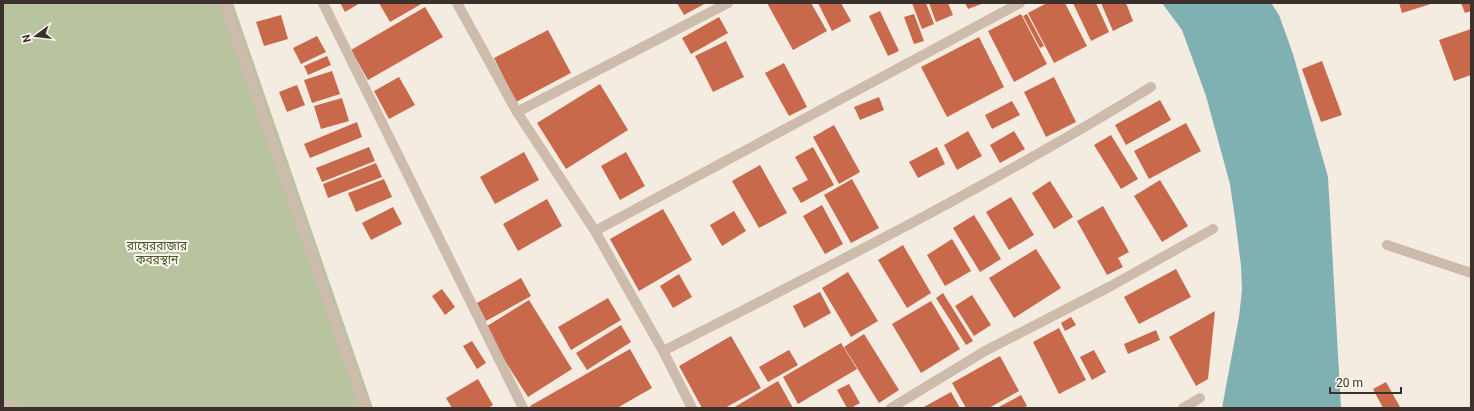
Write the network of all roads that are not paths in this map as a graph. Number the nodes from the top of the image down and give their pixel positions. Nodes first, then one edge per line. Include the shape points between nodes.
1 (224, 3) edge
2 (323, 3) edge
3 (457, 3) edge
4 (728, 3) edge
5 (1020, 3) edge
6 (1151, 87) dead end
7 (517, 112) junction
8 (1213, 229) dead end
9 (595, 230) junction
10 (1387, 245) dead end
11 (1471, 273) edge
12 (663, 351) junction
13 (1200, 398) dead end
14 (3, 405) edge
15 (17, 408) edge
16 (365, 408) edge
17 (523, 408) edge
18 (692, 408) edge
19 (891, 408) edge
20 (1183, 408) edge

1 - 16 street
2 - 17 street
3 - 7 street
4 - 7 street
5 - 9 street
6 - 12 street via 1096,122 887,237
7 - 9 street
8 - 19 street via 1111,286 985,351
9 - 12 street
10 - 11 street
12 - 18 street
13 - 20 street
14 - 15 street

